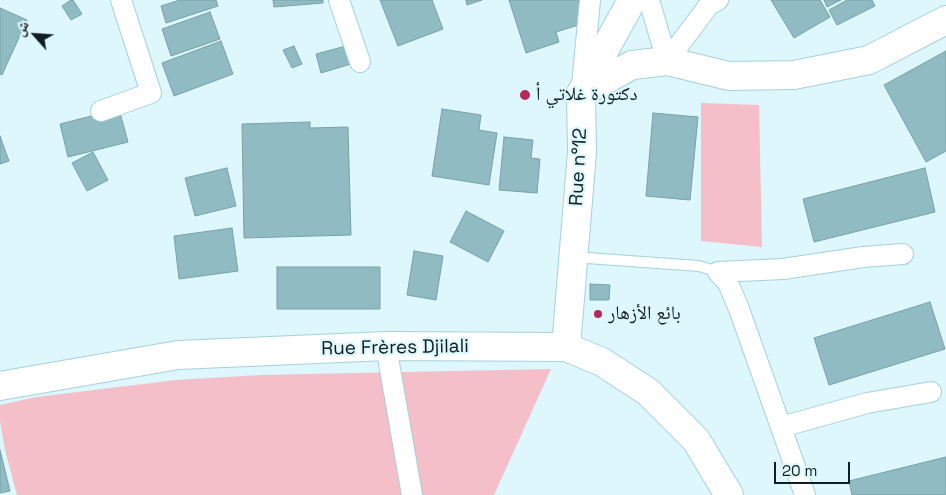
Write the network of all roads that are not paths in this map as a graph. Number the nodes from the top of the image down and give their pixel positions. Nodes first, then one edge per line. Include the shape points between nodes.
1 (121, 0) edge
2 (339, 0) edge
3 (590, 0) edge
4 (632, 0) edge
5 (649, 0) edge
6 (718, 0) edge
7 (946, 20) edge
8 (667, 61) junction
9 (360, 62) dead end
10 (581, 93) junction
11 (101, 111) dead end
12 (903, 254) dead end
13 (573, 257) junction
14 (718, 272) junction
15 (386, 346) junction
16 (566, 347) junction
17 (0, 386) edge
18 (931, 392) dead end
19 (780, 427) junction
20 (412, 495) edge
21 (729, 495) edge
22 (805, 495) edge

1 - 11 street via 152,93
2 - 9 street
3 - 10 street
4 - 10 main road, Rue n°12
5 - 8 street
6 - 8 street via 709,5
7 - 8 main road via 869,60 794,75 729,76
8 - 10 main road via 632,64
10 - 13 main road, Rue n°12 via 582,152
12 - 14 street via 783,269
13 - 14 lane via 699,266
13 - 16 main road, Rue n°12
14 - 19 street via 728,284 739,309
15 - 16 main road, Rue Frères Djilali
15 - 17 main road, Rue Frères Djilali via 178,355
15 - 20 street
16 - 21 main road, Rue Frères Djilali via 602,362 648,392 696,440
18 - 19 street via 867,403
19 - 22 street

